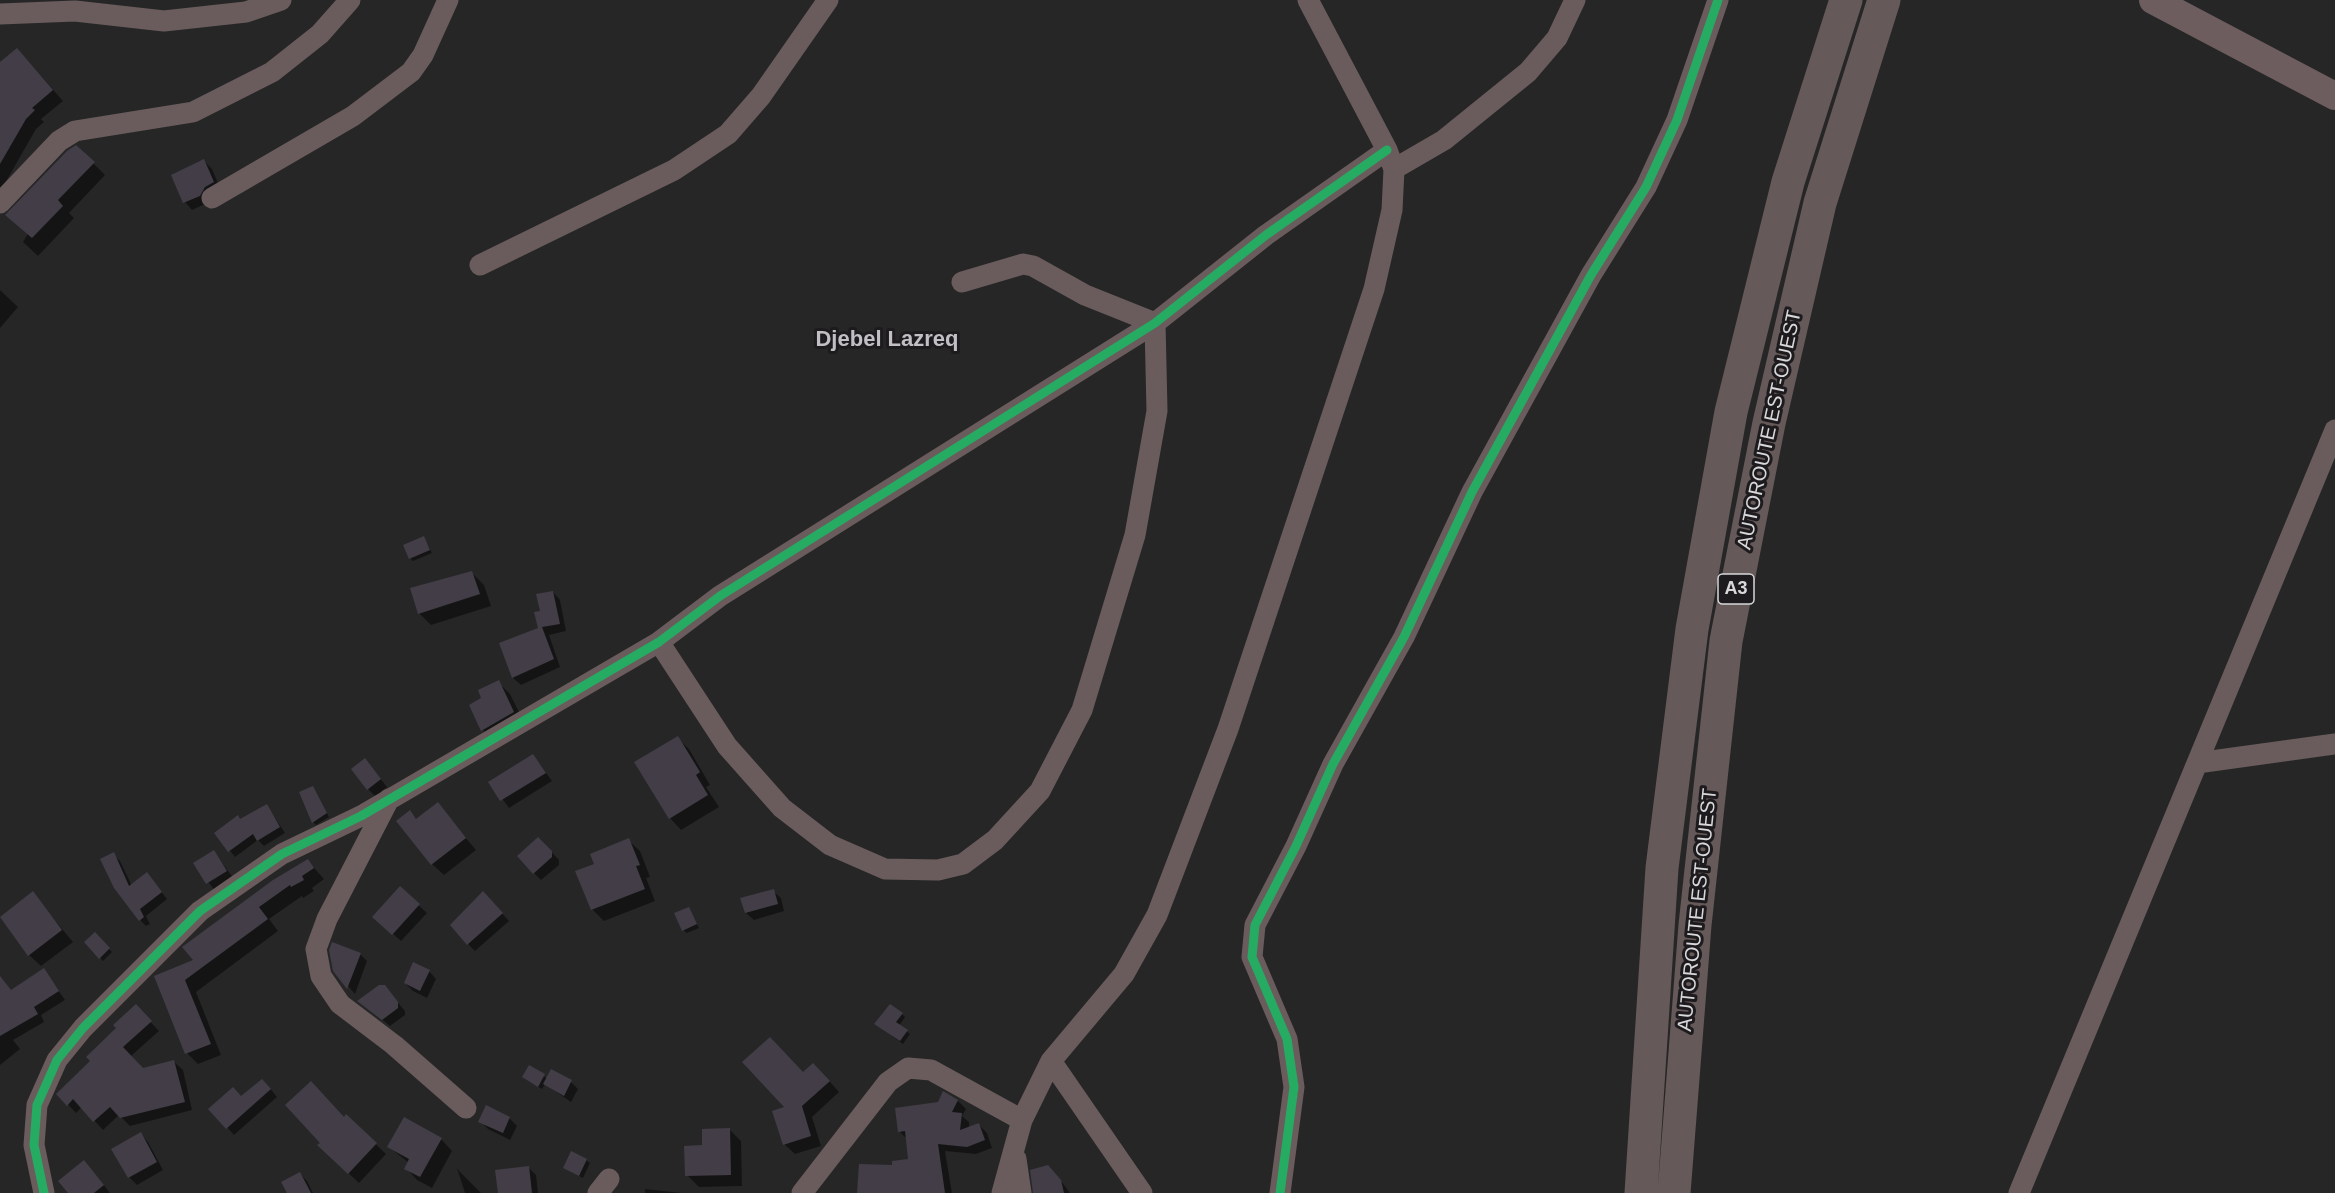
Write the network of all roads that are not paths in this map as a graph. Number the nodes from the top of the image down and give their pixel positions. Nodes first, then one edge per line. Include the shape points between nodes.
1 (281, 0) edge
2 (350, 0) edge
3 (448, 0) edge
4 (828, 0) edge
5 (1575, 0) edge
6 (1718, 0) edge
7 (1846, 0) edge
8 (1884, 0) edge
9 (2153, 0) edge
10 (1317, 3) edge
11 (78, 6) edge
12 (0, 14) edge
13 (2335, 96) edge
14 (1390, 159) junction
15 (212, 198) dead end
16 (0, 203) edge
17 (480, 265) dead end
18 (962, 282) dead end
19 (1155, 323) junction
20 (2335, 430) edge
21 (659, 642) junction
22 (2335, 744) edge
23 (2197, 763) junction
24 (389, 798) junction
25 (1051, 1062) junction
26 (466, 1108) dead end
27 (1022, 1120) junction
28 (1014, 1149) junction
29 (45, 1193) edge
30 (802, 1193) edge
31 (1002, 1193) edge
32 (1021, 1193) edge
33 (1142, 1193) edge
34 (1280, 1193) edge
35 (1641, 1193) edge
36 (1674, 1193) edge
37 (2019, 1193) edge

1 - 11 street via 246,12 164,21
2 - 16 street via 320,34 272,72 193,112 75,131 59,141
3 - 15 street via 411,72 353,116
4 - 17 street via 761,96 728,134 674,170
5 - 14 street via 1557,38 1528,72 1444,140
6 - 34 street via 1677,120 1646,188 1591,275 1472,492 1404,637 1333,764 1255,925 1252,957 1287,1039 1293,1077 1293,1108
7 - 35 highway, AUTOROUTE EST-OUEST / A3 via 1788,182 1731,412 1692,629 1662,868
8 - 36 highway, AUTOROUTE EST-OUEST / A3 via 1820,203 1769,423 1726,641 1695,925
9 - 13 main road
10 - 14 street
11 - 12 street
14 - 19 street via 1266,235
14 - 25 street via 1392,210 1374,289 1228,729 1173,875 1130,966
18 - 19 street via 1023,264 1033,266 1085,295
19 - 21 street via 720,596
19 - 21 street via 1157,411 1135,535 1082,710 1040,791 995,840 963,864 938,870 885,869 822,839 782,808 727,746
20 - 23 street
21 - 24 street
22 - 23 street
23 - 37 street
24 - 26 street via 327,919 316,949 321,975 340,1004
24 - 29 street via 282,854 200,911 83,1028 57,1060 37,1105 34,1145
25 - 27 street
25 - 33 street
27 - 28 street
27 - 30 street via 931,1070 908,1068 888,1082
28 - 31 street
28 - 32 street

